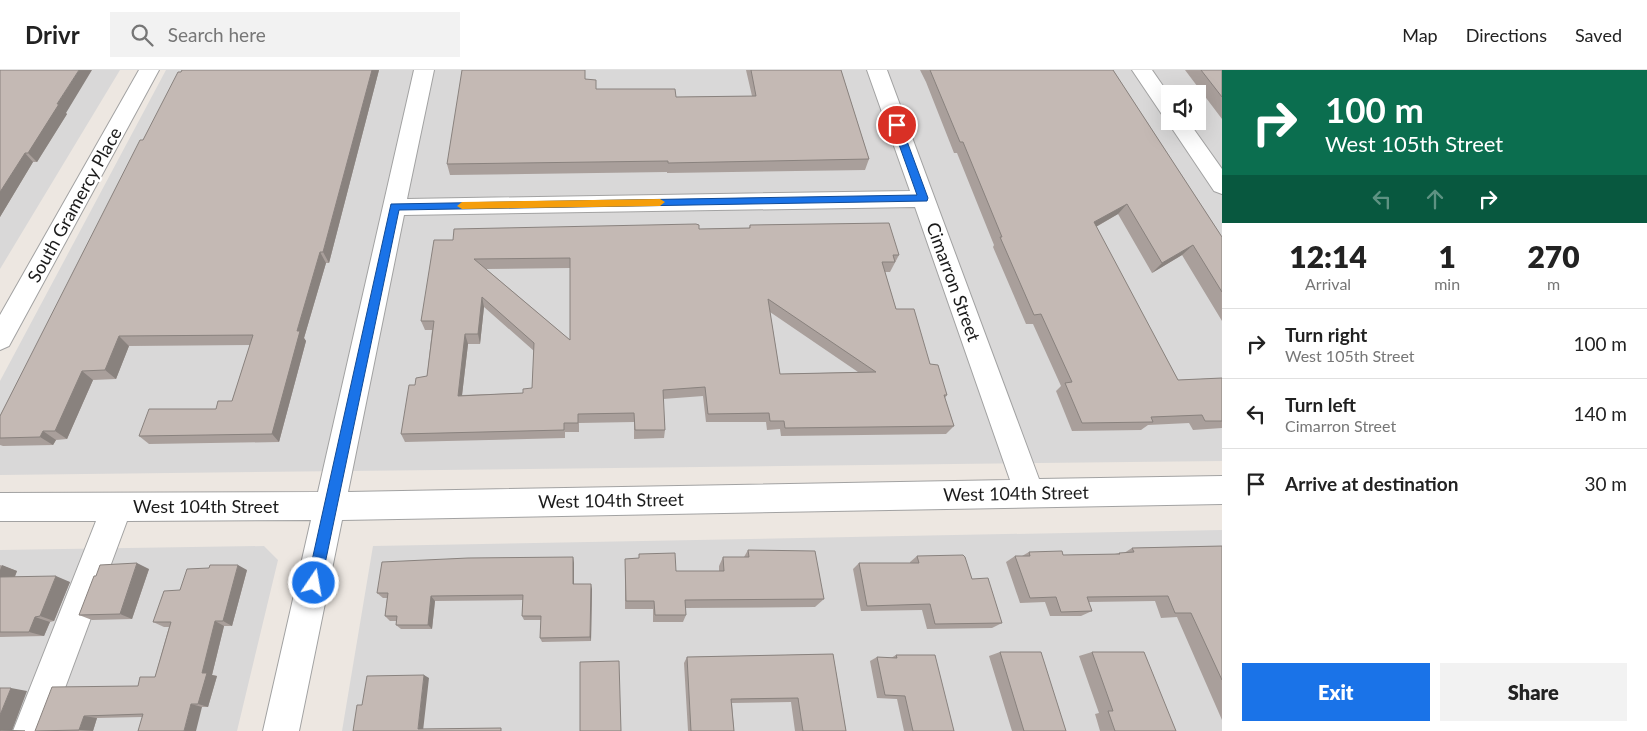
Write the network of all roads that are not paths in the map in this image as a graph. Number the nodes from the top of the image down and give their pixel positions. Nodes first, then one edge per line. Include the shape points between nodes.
1 (149, 70) edge
2 (424, 70) edge
3 (877, 70) edge
4 (1142, 70) edge
5 (1161, 97) edge
6 (1183, 130) edge
7 (1222, 186) edge
8 (923, 198) junction
9 (395, 206) junction
10 (0, 340) edge
11 (1222, 490) edge
12 (1030, 494) junction
13 (331, 506) junction
14 (0, 507) edge
15 (117, 507) junction
16 (31, 731) edge
17 (282, 731) edge

1 - 10 street, South Gramercy Place
2 - 9 street
3 - 8 street, Cimarron Street
4 - 5 street
6 - 7 street
8 - 9 street
8 - 12 street, Cimarron Street
9 - 13 street
11 - 12 street, West 104th Street
12 - 13 street, West 104th Street
13 - 15 street, West 104th Street
13 - 17 street
14 - 15 street, West 104th Street
15 - 16 street

